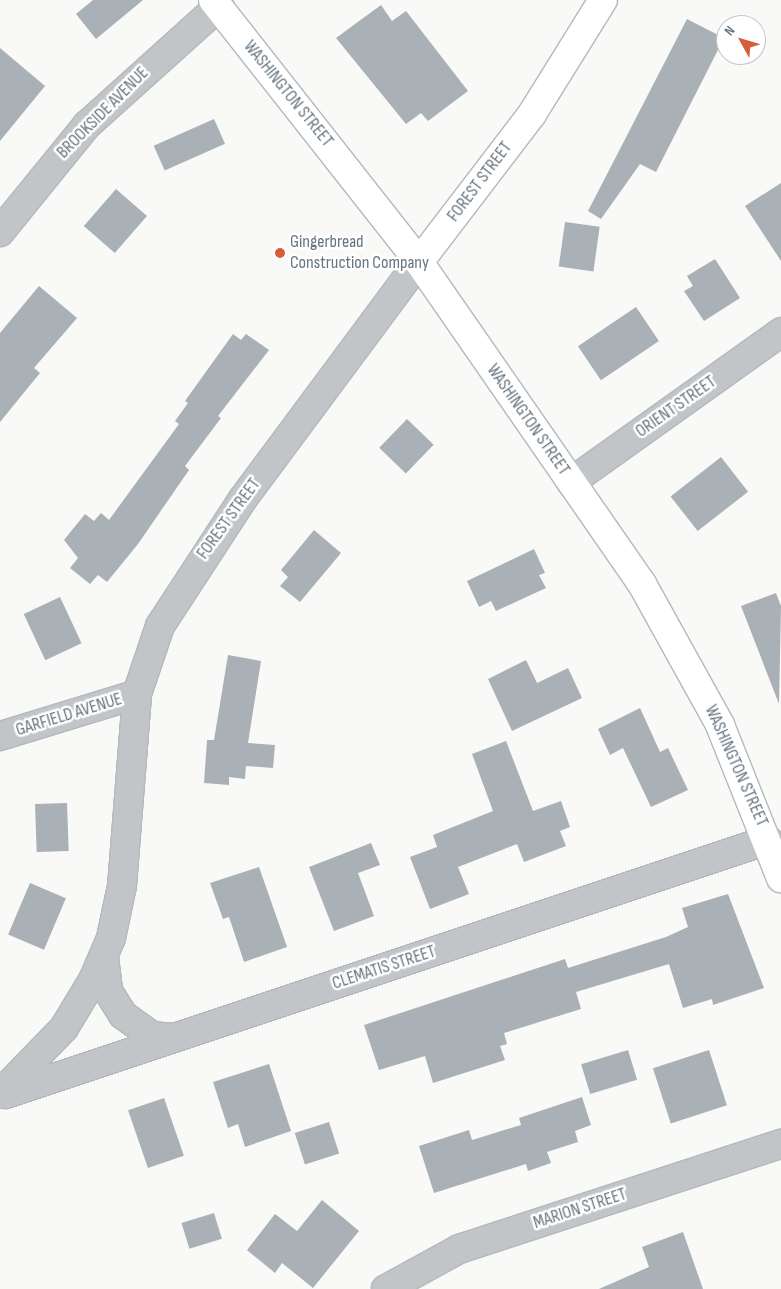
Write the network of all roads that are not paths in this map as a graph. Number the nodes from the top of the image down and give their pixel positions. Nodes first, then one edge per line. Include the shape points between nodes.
1 (603, 0) edge
2 (216, 3) edge
3 (0, 232) edge
4 (419, 262) junction
5 (781, 332) edge
6 (571, 482) junction
7 (137, 694) junction
8 (0, 736) edge
9 (768, 840) junction
10 (781, 878) edge
11 (104, 956) junction
12 (174, 1038) junction
13 (0, 1095) edge
14 (781, 1144) edge
15 (386, 1289) edge

1 - 4 main road, FOREST STREET via 532,114
2 - 3 street, BROOKSIDE AVENUE via 87,125
2 - 4 main road, WASHINGTON STREET
4 - 6 main road, WASHINGTON STREET
4 - 7 street, FOREST STREET via 200,560 160,626
5 - 6 street, ORIENT STREET
6 - 9 main road, WASHINGTON STREET via 666,624 720,724
7 - 8 street, GARFIELD AVENUE
7 - 11 street, FOREST STREET via 122,886
9 - 10 main road, WASHINGTON STREET
9 - 12 street, CLEMATIS STREET
11 - 12 street via 108,991 123,1015 152,1036
11 - 13 street, FOREST STREET via 64,1028
12 - 13 street, CLEMATIS STREET
14 - 15 street, MARION STREET via 459,1249

